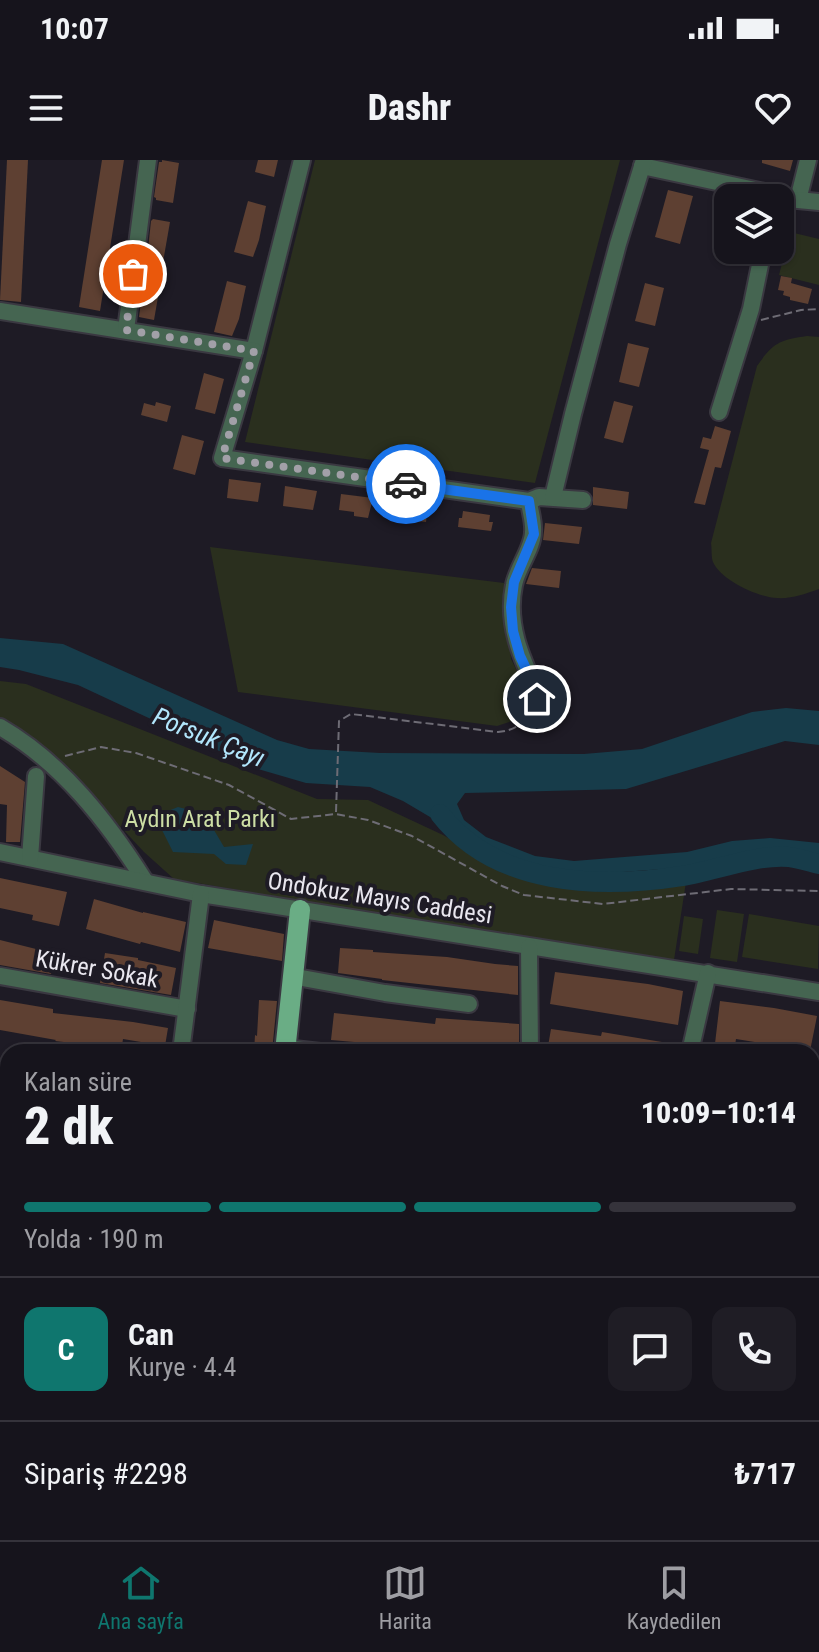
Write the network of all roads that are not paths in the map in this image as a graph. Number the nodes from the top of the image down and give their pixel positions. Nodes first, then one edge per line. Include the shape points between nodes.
1 (148, 160) edge
2 (302, 160) edge
3 (808, 160) edge
4 (643, 163) edge
5 (726, 184) edge
6 (794, 199) edge
7 (798, 200) junction
8 (819, 202) edge
9 (760, 264) edge
10 (0, 311) edge
11 (126, 330) junction
12 (254, 351) junction
13 (719, 412) dead end
14 (553, 497) junction
15 (583, 500) dead end
16 (529, 501) junction
17 (537, 699) road end
18 (0, 727) edge
19 (36, 776) dead end
20 (0, 852) edge
21 (30, 858) junction
22 (145, 881) junction
23 (201, 894) junction
24 (305, 911) junction
25 (529, 947) junction
26 (708, 973) junction
27 (0, 976) edge
28 (302, 978) junction
29 (819, 992) edge
30 (469, 1004) dead end
31 (187, 1009) junction
32 (182, 1044) edge
33 (292, 1044) edge
34 (292, 1044) edge
35 (530, 1044) edge
36 (692, 1044) edge

1 - 11 street
2 - 12 street
3 - 7 street
4 - 5 street
4 - 14 street
6 - 7 street
7 - 8 street
9 - 13 street
10 - 11 street
11 - 12 street
12 - 16 street via 222,458
14 - 15 street
14 - 16 street
16 - 17 street via 534,534 514,582 511,607 520,656
18 - 22 street via 64,774
19 - 21 street
20 - 21 street, Ondokuz Mayıs Caddesi
21 - 22 street, Ondokuz Mayıs Caddesi
22 - 23 street, Ondokuz Mayıs Caddesi
23 - 24 street, Ondokuz Mayıs Caddesi
23 - 31 street
24 - 25 street, Ondokuz Mayıs Caddesi
24 - 28 main road
24 - 33 main road
25 - 26 street, Ondokuz Mayıs Caddesi
25 - 35 street
26 - 29 street, Ondokuz Mayıs Caddesi
26 - 36 street
27 - 31 street, Kükrer Sokak
28 - 30 street
28 - 34 main road
31 - 32 street

